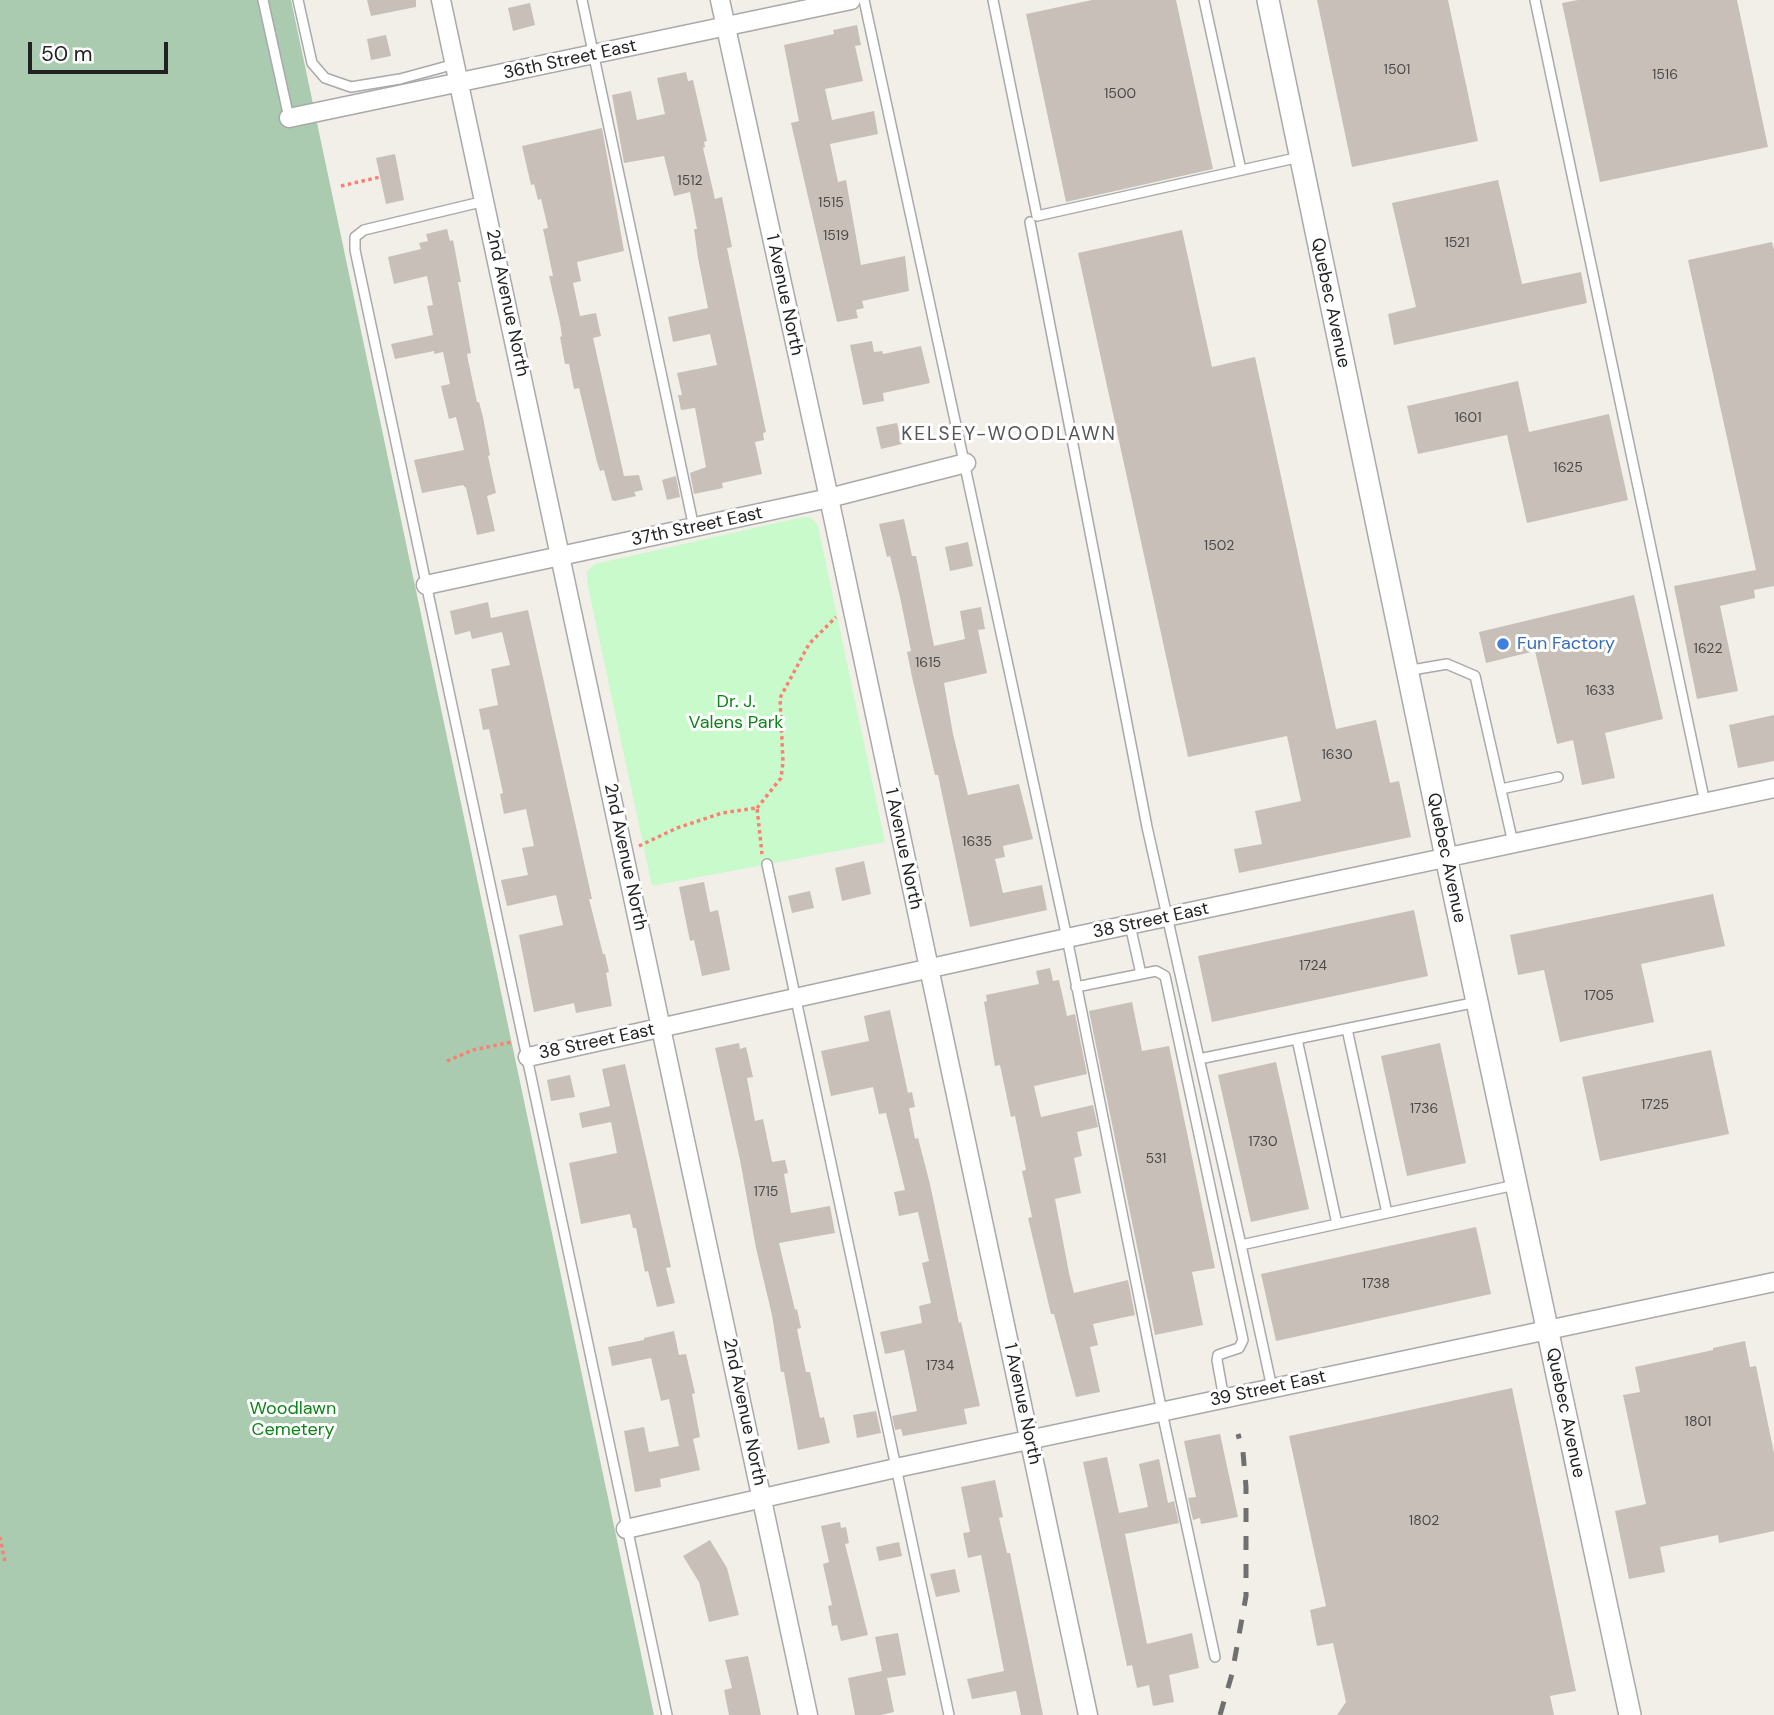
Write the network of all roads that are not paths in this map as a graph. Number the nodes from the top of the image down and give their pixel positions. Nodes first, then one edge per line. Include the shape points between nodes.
1 (263, 0) edge
2 (298, 0) edge
3 (442, 0) edge
4 (582, 0) edge
5 (720, 0) edge
6 (851, 0) edge
7 (864, 0) edge
8 (993, 0) edge
9 (1204, 0) edge
10 (1268, 0) edge
11 (1535, 0) edge
12 (726, 27) junction
13 (593, 55) junction
14 (455, 64) junction
15 (459, 83) junction
16 (289, 118) joint
17 (1300, 157) junction
18 (1241, 170) junction
19 (485, 201) junction
20 (1030, 222) dead end
21 (966, 463) junction
22 (829, 498) junction
23 (695, 527) junction
24 (562, 557) junction
25 (426, 585) junction
26 (1406, 671) junction
27 (1558, 777) dead end
28 (1774, 788) edge
29 (1501, 789) junction
30 (1705, 803) junction
31 (1513, 843) junction
32 (1446, 857) junction
33 (767, 864) road end
34 (1166, 918) junction
35 (1130, 925) junction
36 (1067, 938) junction
37 (930, 969) junction
38 (1141, 974) junction
39 (1076, 987) junction
40 (796, 999) junction
41 (1477, 1002) junction
42 (661, 1028) junction
43 (1347, 1029) junction
44 (1297, 1039) junction
45 (526, 1049) junction
46 (1199, 1059) junction
47 (1516, 1185) junction
48 (1387, 1213) junction
49 (1336, 1224) junction
50 (1241, 1245) junction
51 (1774, 1282) edge
52 (1547, 1330) junction
53 (1272, 1388) junction
54 (1224, 1399) junction
55 (1162, 1412) junction
56 (1030, 1441) junction
57 (896, 1468) junction
58 (762, 1497) junction
59 (626, 1529) junction
60 (1214, 1657) dead end
61 (1088, 1710) edge
62 (667, 1715) edge
63 (808, 1715) edge
64 (948, 1715) edge
65 (1630, 1715) edge

1 - 16 lane
2 - 14 lane via 312,63 325,78 351,86
3 - 14 street, 2nd Avenue North
4 - 13 lane
5 - 12 street, 1 Avenue North
6 - 12 street, 36th Street East
7 - 21 lane
8 - 18 lane via 1037,216
9 - 18 lane
10 - 17 street, Quebec Avenue
11 - 30 lane
12 - 13 street, 36th Street East
12 - 22 street, 1 Avenue North
13 - 15 street, 36th Street East
13 - 23 lane
14 - 15 street, 2nd Avenue North
15 - 16 street, 36th Street East
15 - 19 street, 2nd Avenue North
17 - 18 lane
17 - 26 street, Quebec Avenue
19 - 24 street, 2nd Avenue North
19 - 25 lane via 364,230 355,237
20 - 34 lane
21 - 22 street, 37th Street East
21 - 36 lane
22 - 23 street, 37th Street East
22 - 37 street, 1 Avenue North
23 - 24 street, 37th Street East
24 - 25 street, 37th Street East
24 - 42 street, 2nd Avenue North
25 - 45 lane
26 - 29 lane via 1447,664 1475,676
26 - 32 street, Quebec Avenue
27 - 29 lane
28 - 30 street, 38 Street East
29 - 31 lane
30 - 31 street, 38 Street East
31 - 32 street, 38 Street East
32 - 34 street, 38 Street East
32 - 41 street, Quebec Avenue
33 - 40 lane
34 - 35 street, 38 Street East
34 - 46 lane
35 - 36 street, 38 Street East
35 - 38 lane
36 - 37 street, 38 Street East
36 - 39 lane
37 - 40 street, 38 Street East
37 - 56 street, 1 Avenue North
38 - 39 lane
38 - 54 lane via 1156,971 1165,976 1243,1340 1239,1348 1218,1355
39 - 55 lane
40 - 42 street, 38 Street East
40 - 57 lane
41 - 43 lane
41 - 47 street, Quebec Avenue
42 - 45 street, 38 Street East
42 - 58 street, 2nd Avenue North
43 - 44 lane
43 - 48 lane
44 - 46 lane
44 - 49 lane
45 - 59 lane
46 - 50 lane
47 - 48 lane
47 - 52 street, Quebec Avenue
48 - 49 lane
49 - 50 lane
50 - 53 lane
51 - 52 street, 39 Street East
52 - 53 street, 39 Street East
52 - 65 street, Quebec Avenue
53 - 54 street, 39 Street East
54 - 55 street, 39 Street East
55 - 56 street, 39 Street East
55 - 60 lane
56 - 57 street, 39 Street East
56 - 61 street, 1 Avenue North
57 - 58 street, 39 Street East
57 - 64 lane
58 - 59 street, 39 Street East
58 - 63 street, 2nd Avenue North
59 - 62 lane

